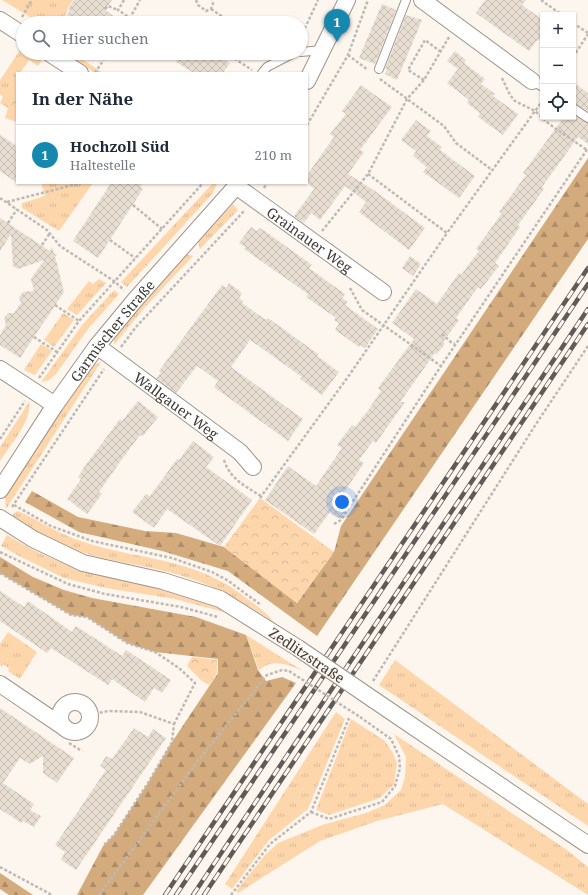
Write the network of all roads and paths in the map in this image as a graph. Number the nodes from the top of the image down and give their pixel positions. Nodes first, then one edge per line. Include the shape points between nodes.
1 (32, 0) edge
2 (124, 0) edge
3 (140, 0) edge
4 (196, 0) edge
5 (212, 0) edge
6 (318, 0) edge
7 (347, 0) edge
8 (368, 0) edge
9 (406, 0) edge
10 (422, 0) edge
11 (541, 0) edge
12 (211, 8) junction
13 (106, 9) dead end
14 (118, 10) junction
15 (558, 12) edge
16 (26, 16) edge
17 (127, 16) edge
18 (131, 16) edge
19 (222, 16) edge
20 (0, 20) edge
21 (308, 23) edge
22 (576, 25) edge
23 (456, 26) junction
24 (16, 30) edge
25 (588, 34) edge
26 (323, 50) junction
27 (308, 51) edge
28 (441, 52) junction
29 (576, 52) edge
30 (348, 55) junction
31 (60, 60) edge
32 (103, 60) edge
33 (237, 60) edge
34 (279, 60) edge
35 (252, 70) dead end
36 (369, 71) dead end
37 (78, 72) edge
38 (96, 72) edge
39 (263, 72) edge
40 (377, 72) joint
41 (308, 79) edge
42 (424, 80) junction
43 (537, 84) edge
44 (407, 99) junction
45 (540, 104) edge
46 (576, 110) edge
47 (535, 111) junction
48 (588, 118) edge
49 (308, 121) edge
50 (587, 149) edge
51 (492, 170) junction
52 (368, 174) junction
53 (78, 184) edge
54 (202, 184) edge
55 (238, 184) edge
56 (0, 198) edge
57 (6, 202) junction
58 (133, 205) dead end
59 (18, 209) junction
60 (8, 223) dead end
61 (162, 229) junction
62 (50, 233) junction
63 (447, 233) junction
64 (110, 240) dead end
65 (313, 243) junction
66 (42, 245) dead end
67 (135, 258) junction
68 (114, 282) junction
69 (383, 292) dead end
70 (135, 300) junction
71 (55, 305) dead end
72 (79, 321) junction
73 (384, 325) junction
74 (442, 334) dead end
75 (34, 337) dead end
76 (455, 344) junction
77 (97, 346) junction
78 (588, 346) edge
79 (57, 352) junction
80 (441, 366) junction
81 (0, 369) edge
82 (32, 390) junction
83 (55, 405) junction
84 (0, 439) edge
85 (253, 467) dead end
86 (0, 490) edge
87 (260, 498) dead end
88 (0, 518) edge
89 (334, 524) dead end
90 (0, 552) edge
91 (0, 573) edge
92 (221, 618) dead end
93 (373, 681) dead end
94 (0, 684) edge
95 (90, 715) junction
96 (349, 718) dead end
97 (174, 724) junction
98 (65, 728) junction
99 (311, 812) junction
100 (588, 845) edge
101 (103, 846) dead end
102 (0, 867) edge
103 (52, 895) edge
104 (98, 895) edge
105 (231, 895) edge

1 - 16 path
2 - 14 path
3 - 18 path
4 - 12 path via 203,10
5 - 12 path
6 - 21 path
7 - 26 street
8 - 30 path
9 - 40 lane
10 - 23 street
11 - 15 path
12 - 19 path
13 - 14 path via 108,6
14 - 17 path
20 - 24 street
22 - 25 path
23 - 28 path
23 - 43 street
25 - 29 path
26 - 27 lane
26 - 41 street
28 - 42 path
28 - 42 path via 425,40 408,70
30 - 36 path
30 - 49 path
31 - 37 street
32 - 38 path
33 - 35 path
34 - 39 lane via 267,66
40 - 44 path
42 - 44 path
44 - 51 path via 444,126 456,143
44 - 52 path
45 - 47 path
46 - 48 lane
47 - 50 path via 549,124
47 - 51 path
50 - 76 path
51 - 63 path
52 - 63 path
52 - 65 path
53 - 57 path
54 - 61 path
55 - 65 street, Grainauer Weg
55 - 70 street, Garmischer Straße
56 - 57 path
57 - 59 path
58 - 61 path
59 - 60 path
59 - 62 path
61 - 67 path
62 - 66 path
62 - 68 path via 60,246
63 - 73 path
64 - 67 path
65 - 69 street, Grainauer Weg
67 - 68 path
68 - 70 path
68 - 72 path
70 - 77 street, Garmischer Straße
71 - 72 path
72 - 79 path
73 - 80 path
73 - 87 path
74 - 76 path
75 - 79 path
76 - 80 path
77 - 83 street, Garmischer Straße
77 - 85 street, Wallgauer Weg via 240,452
78 - 93 path
79 - 82 path
80 - 89 path via 341,520
81 - 82 street
82 - 83 street
82 - 84 path
83 - 86 street, Garmischer Straße
88 - 100 street, Zedlitzstraße, bridge via 33,539 83,563 163,581 220,599 298,648
90 - 92 path via 68,584 106,594 181,607
91 - 97 path via 71,615 87,617 127,643 154,652 179,668 195,683
94 - 98 street
95 - 97 path via 108,711 140,712
95 - 98 street via 90,721 84,729 74,732
95 - 98 street via 83,704 69,703 60,714 60,720
96 - 99 path
97 - 101 path via 172,742 148,784 114,836
99 - 104 path, bridge via 329,820 382,802 396,786 400,768 399,756 390,739 289,671 282,670 267,675 197,762
99 - 105 path via 270,844
102 - 103 path

